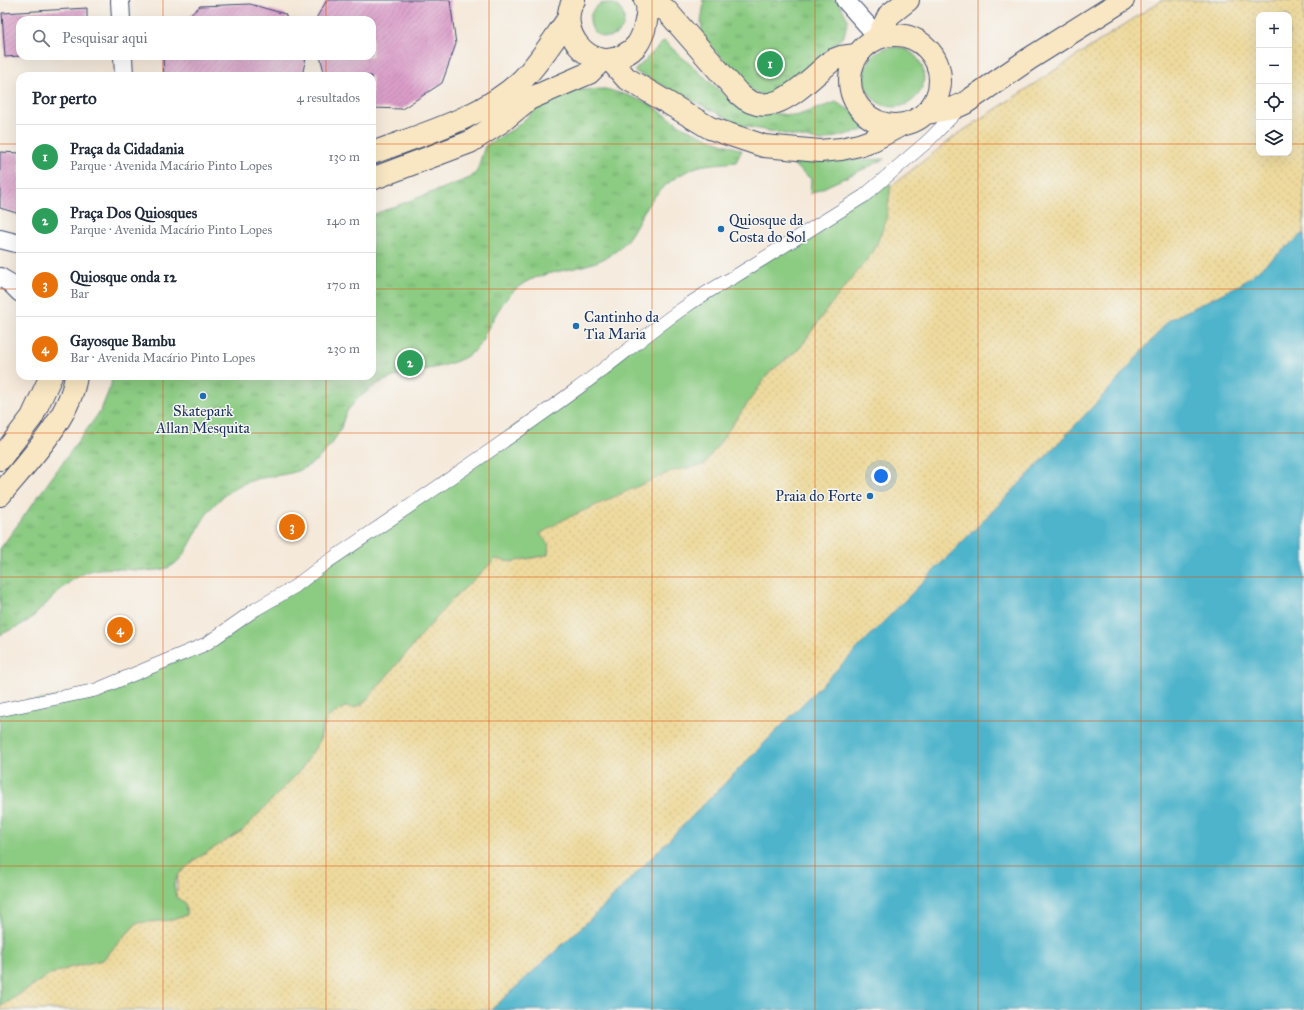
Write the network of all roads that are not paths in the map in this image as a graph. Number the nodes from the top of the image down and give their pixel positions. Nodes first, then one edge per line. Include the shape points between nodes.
1 (120, 0) edge
2 (845, 0) edge
3 (908, 0) edge
4 (1123, 0) edge
5 (646, 2) edge
6 (571, 8) edge
7 (121, 16) edge
8 (878, 37) junction
9 (856, 55) junction
10 (123, 60) edge
11 (606, 61) junction
12 (124, 72) edge
13 (965, 103) junction
14 (927, 112) junction
15 (902, 125) junction
16 (376, 152) edge
17 (376, 177) edge
18 (0, 239) edge
19 (16, 243) edge
20 (0, 277) edge
21 (16, 289) edge
22 (49, 380) edge
23 (75, 380) edge
24 (0, 459) edge
25 (0, 495) edge
26 (0, 710) edge

1 - 7 street
2 - 8 street
3 - 8 main road via 888,15
4 - 13 main road
5 - 9 main road via 666,10 739,94 746,101 758,106 784,100 833,60
5 - 11 main road via 646,23 634,50
6 - 11 main road via 575,40 585,52
6 - 16 main road via 541,58 522,80 491,104 451,124
8 - 9 main road via 866,44
8 - 14 main road via 892,34 906,36 930,49 941,74 935,102
9 - 15 main road via 850,69 849,84 853,98 861,111 872,120 887,125
10 - 12 street
11 - 15 main road via 626,78 710,128 764,146 820,152 841,149 873,140
11 - 17 main road via 589,73 529,99 501,122 470,142
13 - 14 main road via 954,108
13 - 26 street via 929,140 864,196 712,288 568,396 322,565 294,587 256,609 206,644 96,690
14 - 15 main road via 916,121
18 - 19 street
20 - 21 street
22 - 24 main road via 32,417
23 - 25 main road via 74,390 64,411

